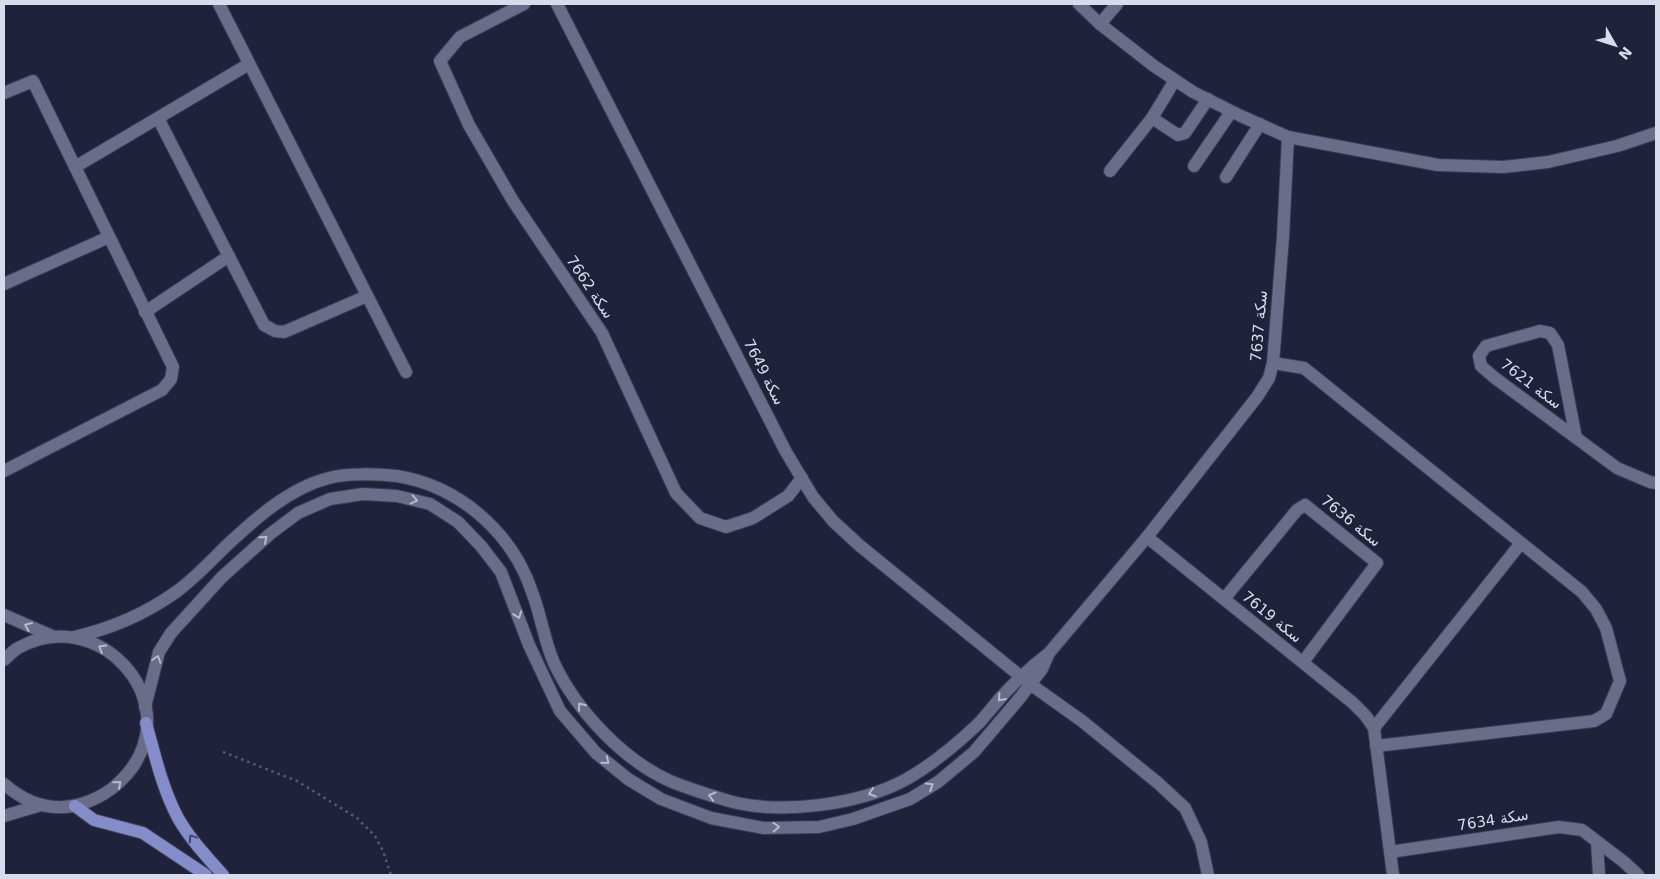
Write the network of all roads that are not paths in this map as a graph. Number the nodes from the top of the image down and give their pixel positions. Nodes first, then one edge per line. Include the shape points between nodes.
1 (219, 4) edge
2 (524, 4) edge
3 (557, 4) edge
4 (1079, 4) edge
5 (1117, 4) edge
6 (1100, 24) junction
7 (249, 64) junction
8 (1175, 80) junction
9 (4, 93) edge
10 (1208, 99) junction
11 (1231, 112) junction
12 (158, 118) junction
13 (1152, 118) junction
14 (1260, 124) junction
15 (1656, 133) edge
16 (1288, 136) junction
17 (1194, 166) dead end
18 (75, 167) junction
19 (1110, 171) dead end
20 (1226, 177) dead end
21 (109, 237) junction
22 (229, 256) junction
23 (4, 284) edge
24 (367, 296) junction
25 (146, 312) junction
26 (1273, 363) junction
27 (406, 372) dead end
28 (1576, 438) junction
29 (4, 471) edge
30 (802, 478) junction
31 (1656, 483) edge
32 (1147, 537) junction
33 (1521, 543) junction
34 (1224, 599) junction
35 (4, 615) edge
36 (52, 636) junction
37 (74, 637) junction
38 (4, 660) edge
39 (1303, 662) junction
40 (1026, 681) junction
41 (145, 707) junction
42 (146, 723) junction
43 (1374, 728) junction
44 (1376, 746) junction
45 (4, 784) edge
46 (41, 805) junction
47 (75, 806) junction
48 (4, 816) edge
49 (1598, 842) junction
50 (1390, 852) junction
51 (206, 875) edge
52 (223, 875) edge
53 (1208, 875) edge
54 (1393, 875) edge
55 (1599, 875) edge
56 (1638, 875) edge

1 - 7 street
2 - 30 street, سكة 7662 via 460,37 440,62 469,125 512,201 602,333 676,493 700,518 726,527 753,518 788,496
3 - 30 street, سكة 7649
4 - 6 street
5 - 6 street
6 - 8 street
7 - 12 street
7 - 24 street
8 - 10 street
8 - 13 street
9 - 18 street via 33,81
10 - 11 street
10 - 13 street via 1184,133 1178,135
11 - 14 street
11 - 17 street
12 - 18 street
12 - 22 street
13 - 19 street
14 - 16 street
14 - 20 street
15 - 16 street via 1548,162 1503,167 1438,164
16 - 26 street, سكة 7637
18 - 21 street
21 - 23 street
21 - 25 street
22 - 24 street via 264,325 274,331 284,332
22 - 25 street
24 - 27 street
25 - 29 street via 173,367 171,380 162,390
26 - 32 street, سكة 7637 via 1269,378 1257,398
26 - 33 street via 1304,368
28 - 28 street, سكة 7621 via 1481,366 1479,356 1486,346 1540,331 1550,333 1558,345
28 - 31 street, سكة 7621 via 1617,468
30 - 40 street, سكة 7649 via 833,521
32 - 34 street, سكة 7619
32 - 40 street via 1049,653 1042,669
33 - 43 street
33 - 44 street via 1582,592 1606,628 1620,681 1606,714 1594,722
34 - 39 street, سكة 7619
34 - 39 street, سكة 7636 via 1297,510 1305,505 1319,516 1377,563
36 -> 35 street
36 - 37 street
36 - 38 street via 18,648
40 -> 37 street via 1004,694 978,723 924,768 903,781 871,793 821,806 777,807 747,806 701,793 667,780 630,756 602,731 579,703 555,664 522,568 488,520 464,502 432,486 398,476 368,474 330,478 291,494 256,518 178,591 150,609 98,632
41 -> 37 street via 136,681 120,660 98,645
39 - 43 street, سكة 7619 via 1353,702
41 -> 40 street via 160,652 172,632 222,577 298,513 330,498 363,494 397,496 430,504 458,522 502,572 529,645 560,712 596,753 628,779 661,799 711,818 764,828 819,826 853,819 910,799 938,782 974,752
40 - 53 street, سكة 7649 via 1082,721 1185,808 1201,842
41 - 42 street
47 -> 42 street via 100,798 122,782 145,744
52 -> 42 main road via 178,818 162,781
43 - 44 street
44 - 50 street
45 - 46 street via 18,796
46 - 47 street
46 - 48 street
47 - 51 main road via 94,820 143,833
49 - 50 street, سكة 7634 via 1582,830 1559,827
49 - 55 street
49 - 56 street, سكة 7634
50 - 54 street

